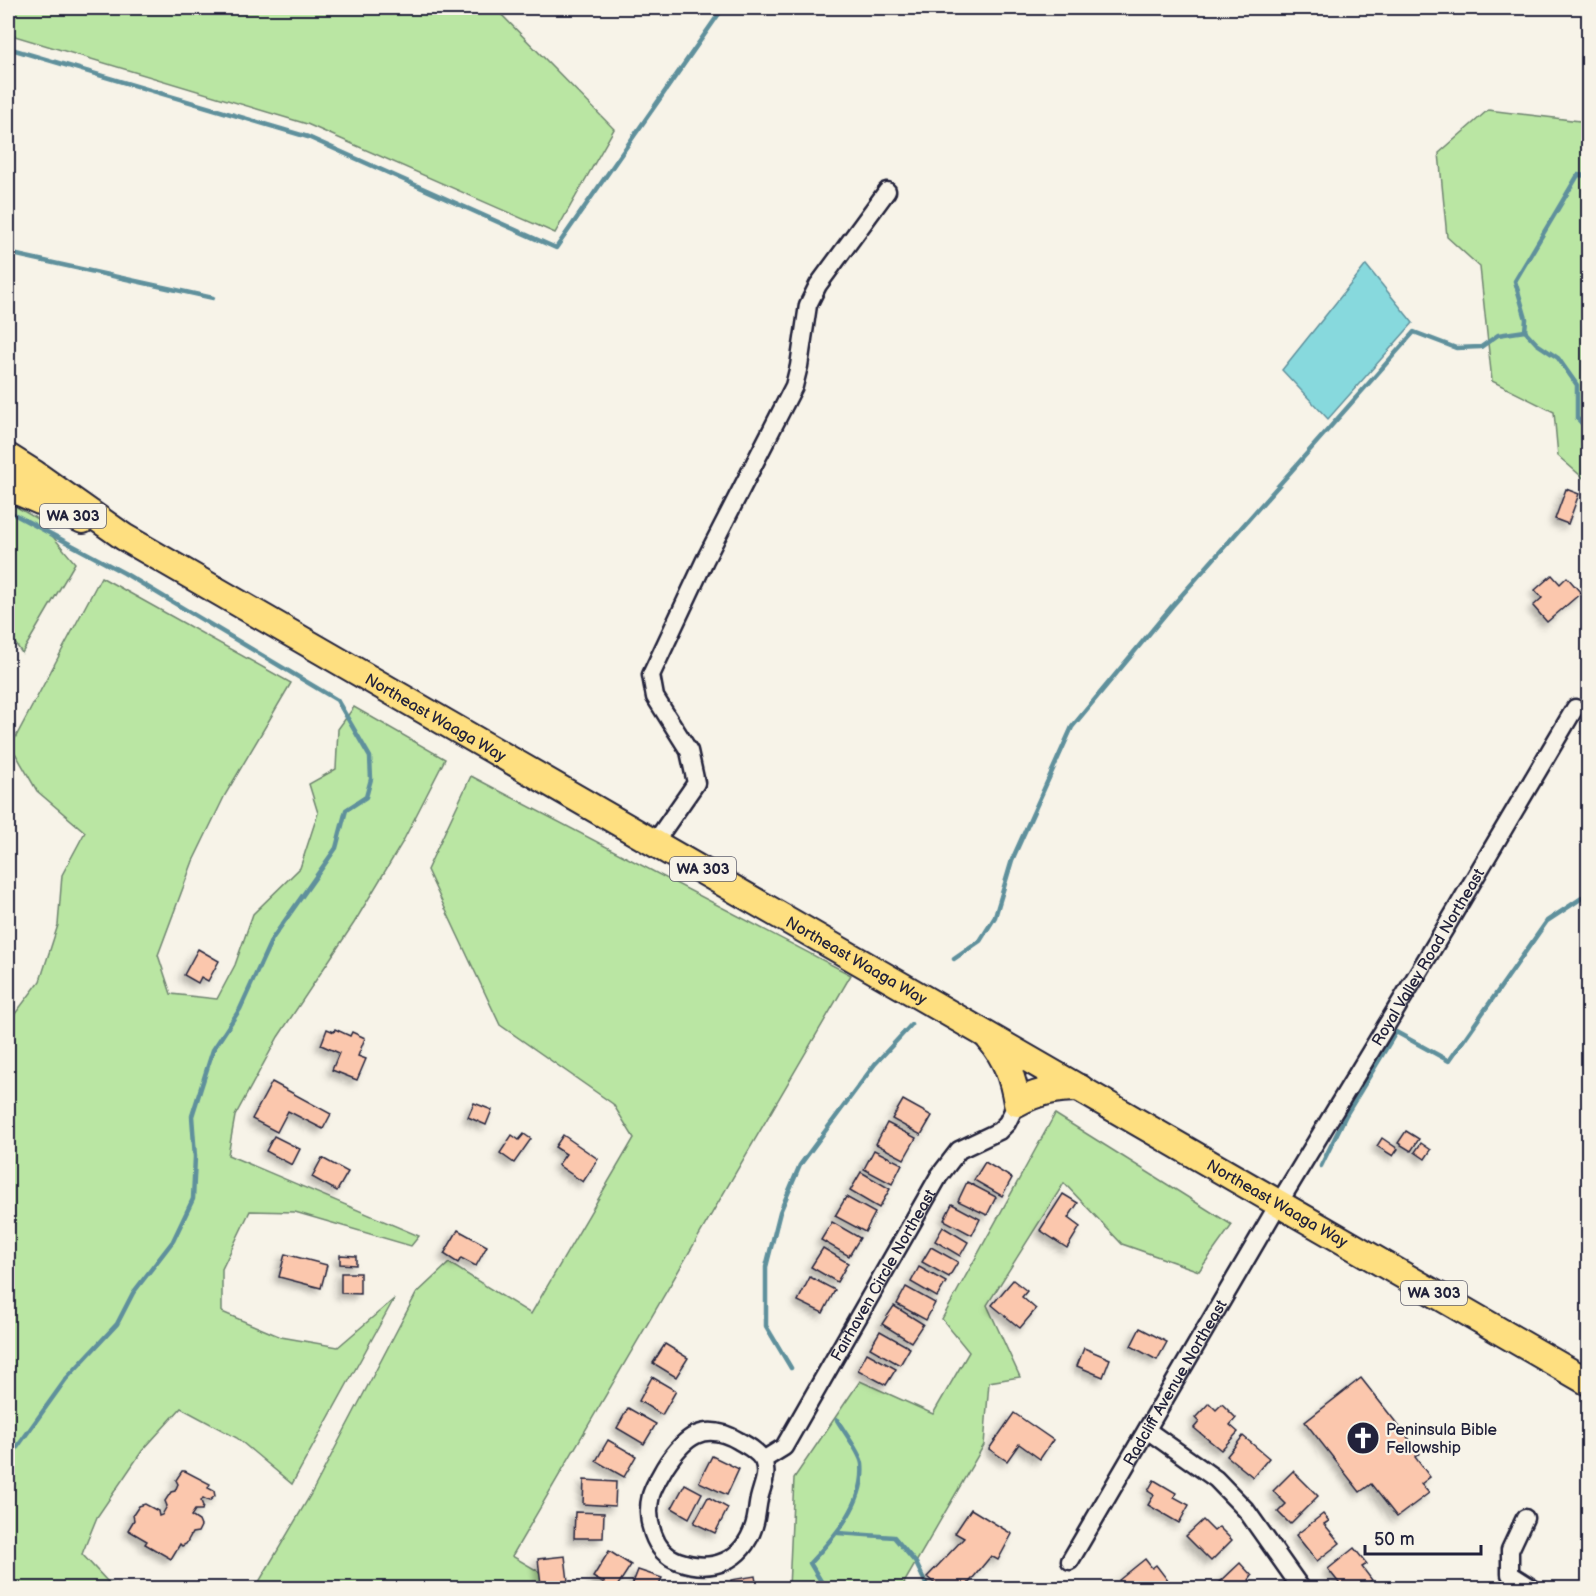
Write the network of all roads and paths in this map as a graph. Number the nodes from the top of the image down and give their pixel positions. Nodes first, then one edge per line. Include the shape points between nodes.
1 (887, 191) dead end
2 (8, 458) edge
3 (8, 487) edge
4 (124, 537) junction
5 (1575, 708) dead end
6 (655, 842) junction
7 (984, 1032) junction
8 (1080, 1088) junction
9 (1017, 1103) junction
10 (1279, 1203) junction
11 (1588, 1382) edge
12 (1147, 1430) junction
13 (764, 1460) junction
14 (1525, 1518) dead end
15 (1070, 1561) dead end
16 (1300, 1588) edge
17 (1532, 1588) edge

1 - 6 street via 818,285 808,305 794,386 651,675 655,697 689,751 696,783
2 - 4 highway, WA 303
3 - 4 highway, WA 303
4 - 6 highway, Northeast Waaga Way / WA 303
5 - 10 street, Royal Valley Road Northeast
6 - 7 highway, Northeast Waaga Way / WA 303
7 - 8 highway, Northeast Waaga Way / WA 303
7 - 9 highway via 1009,1068
8 - 9 highway via 1048,1091
8 - 10 highway, Northeast Waaga Way / WA 303
9 - 13 street, Fairhaven Circle Northeast via 999,1131 959,1150 939,1176 784,1447
10 - 11 highway, Northeast Waaga Way / WA 303
10 - 12 street, Radcliff Avenue Northeast
12 - 15 street, Radcliff Avenue Northeast
12 - 16 street via 1216,1479 1246,1509
13 - 13 street via 753,1449 719,1432 692,1436 683,1442 651,1494 650,1522 661,1549 670,1558 696,1565 723,1564 734,1556 754,1528 767,1475
14 - 17 street via 1510,1550 1510,1574

